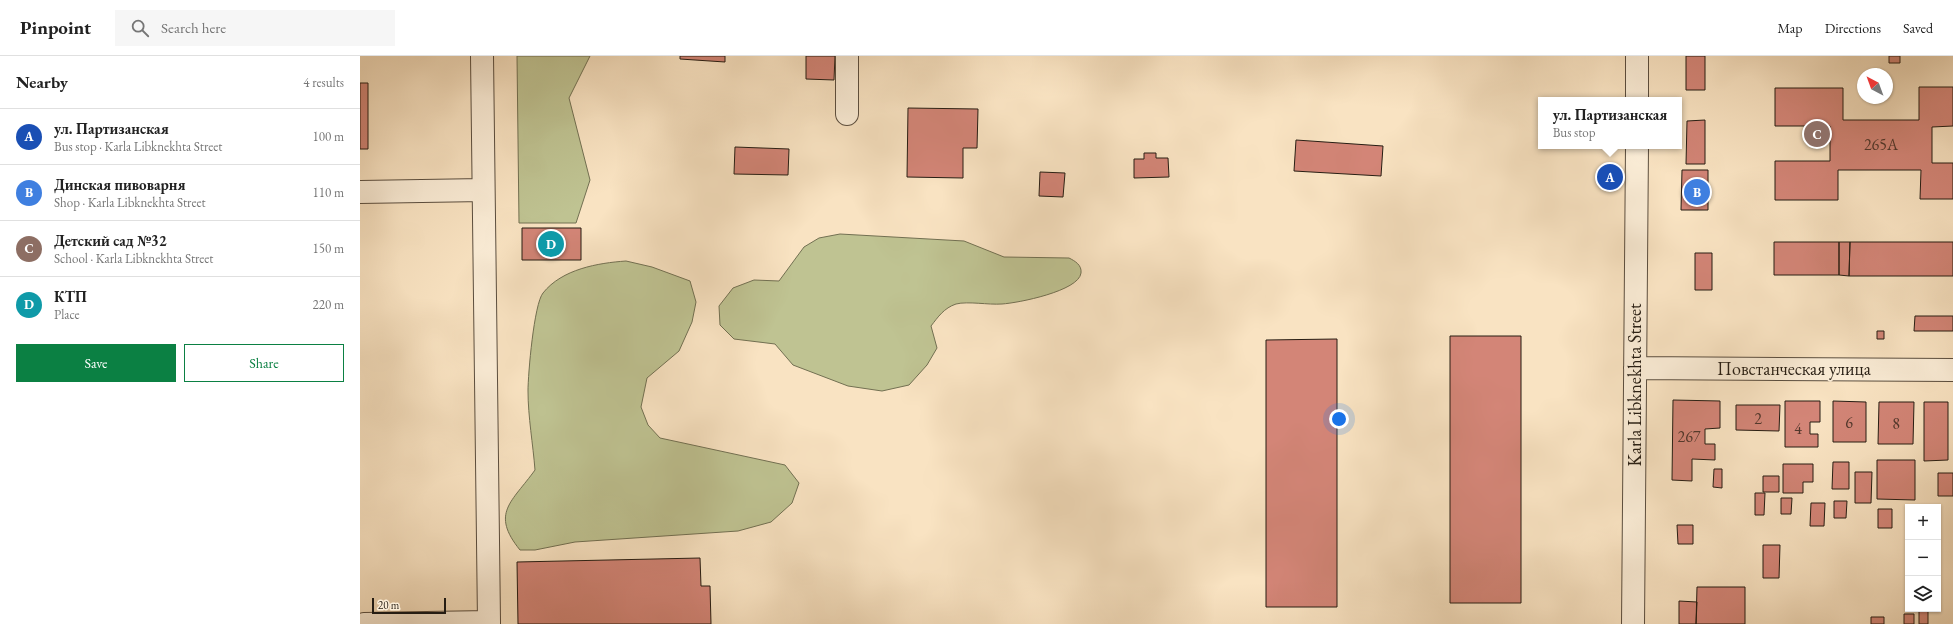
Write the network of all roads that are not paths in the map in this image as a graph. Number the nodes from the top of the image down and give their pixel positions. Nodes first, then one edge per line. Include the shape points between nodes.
1 (482, 56) edge
2 (847, 56) edge
3 (1638, 56) edge
4 (1637, 97) edge
5 (847, 114) dead end
6 (1637, 149) edge
7 (484, 190) junction
8 (360, 192) edge
9 (1635, 368) junction
10 (1953, 370) edge
11 (489, 623) edge
12 (364, 624) edge
13 (1633, 624) edge

1 - 7 street
2 - 5 street
3 - 4 street
6 - 9 street, Karla Libknekhta Street
7 - 8 street
7 - 11 street
9 - 10 street, Повстанческая улица
9 - 13 street, Karla Libknekhta Street
11 - 12 street

